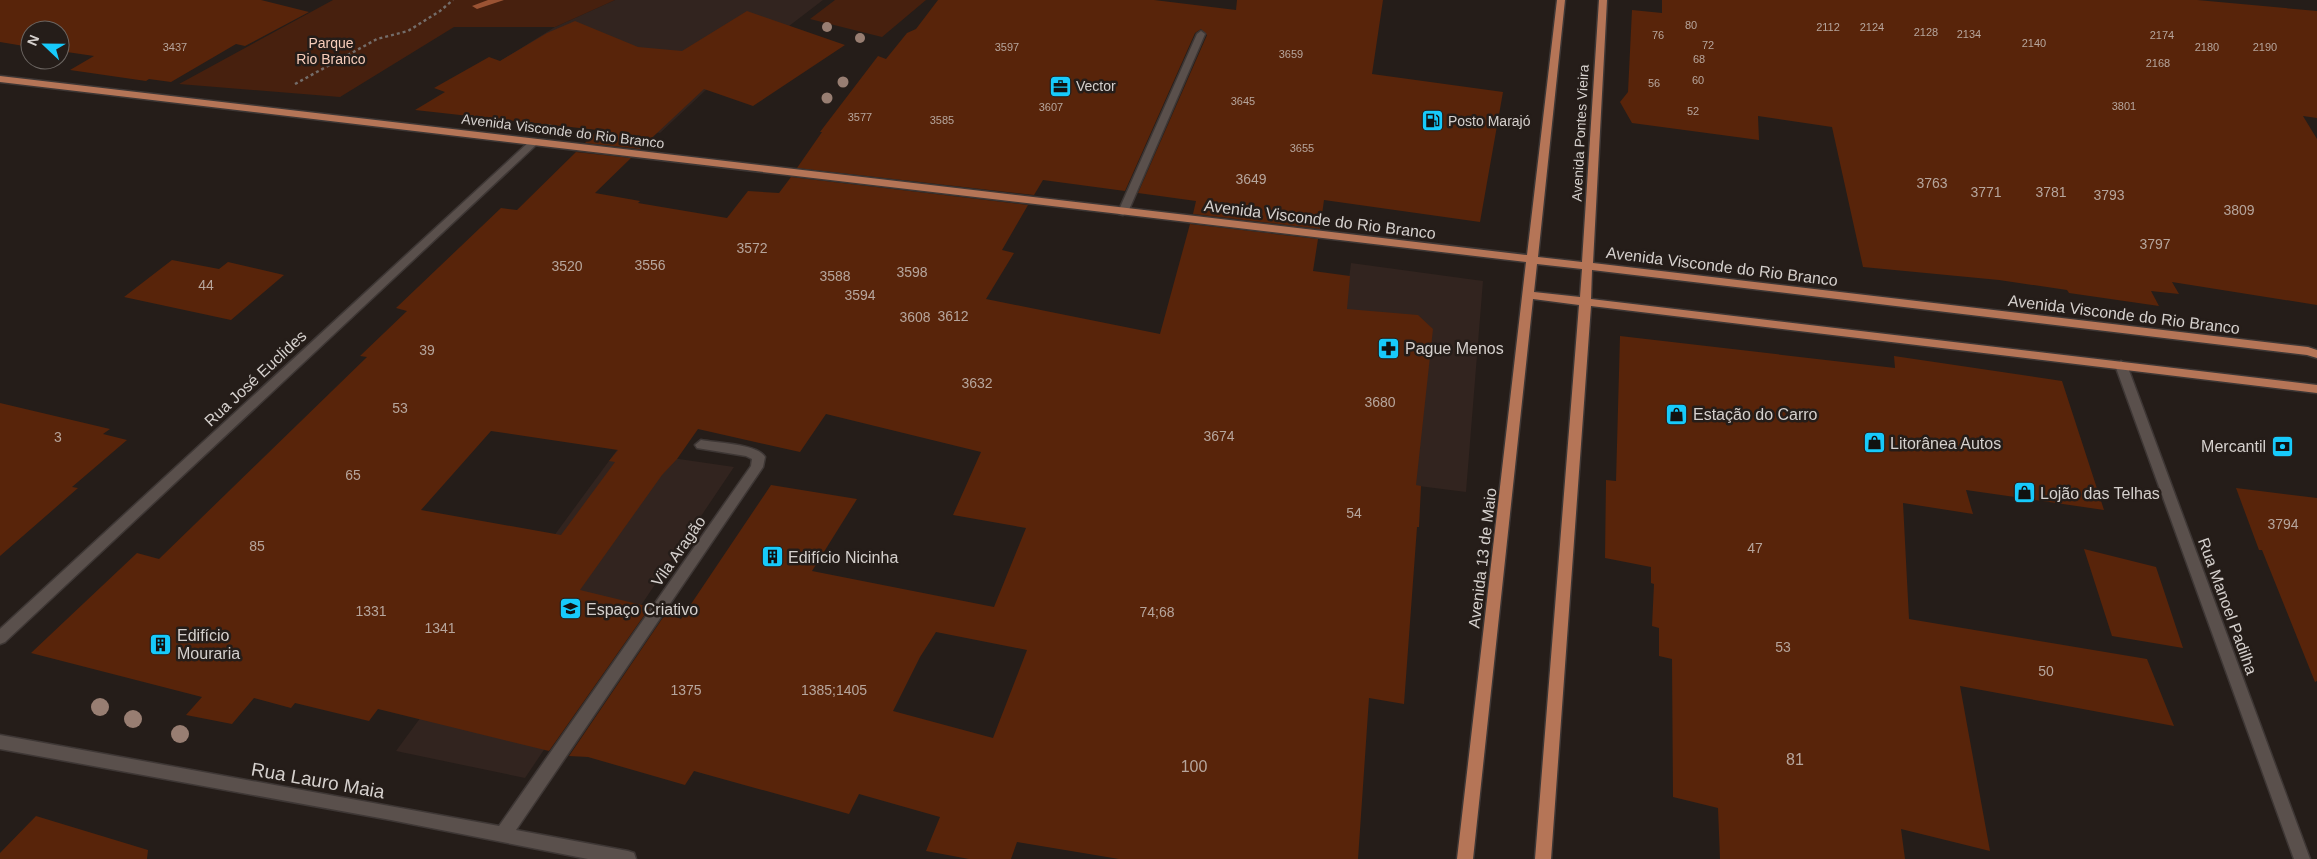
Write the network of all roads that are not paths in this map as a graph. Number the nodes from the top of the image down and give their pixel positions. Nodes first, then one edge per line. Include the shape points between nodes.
1 (1561, 0) edge
2 (1603, 0) edge
3 (1201, 34) dead end
4 (0, 79) edge
5 (533, 143) junction
6 (1122, 212) junction
7 (1532, 261) junction
8 (1588, 267) junction
9 (1529, 295) junction
10 (1586, 302) junction
11 (2317, 354) edge
12 (2121, 365) junction
13 (2317, 389) edge
14 (701, 445) dead end
15 (0, 638) edge
16 (0, 742) edge
17 (502, 836) junction
18 (628, 859) edge
19 (1465, 859) edge
20 (1543, 859) edge
21 (2302, 859) edge

1 - 7 main road, Avenida Pontes Vieira
2 - 8 main road, Avenida Pontes Vieira
3 - 6 street
4 - 5 main road, Avenida Visconde do Rio Branco
5 - 6 main road, Avenida Visconde do Rio Branco
5 - 15 street, Rua José Euclides
6 - 7 main road, Avenida Visconde do Rio Branco
7 - 8 main road, Avenida Visconde do Rio Branco
7 - 9 main road, Avenida 13 de Maio
8 - 10 main road
8 - 11 main road, Avenida Visconde do Rio Branco
9 - 10 main road
9 - 19 main road, Avenida 13 de Maio
10 - 12 main road
10 - 20 main road
12 - 13 main road
12 - 21 street, Rua Manoel Padilha
14 - 17 street, Vila Aragão via 750,452 759,457 757,467
16 - 17 street, Rua Lauro Maia
17 - 18 street, Rua Lauro Maia

